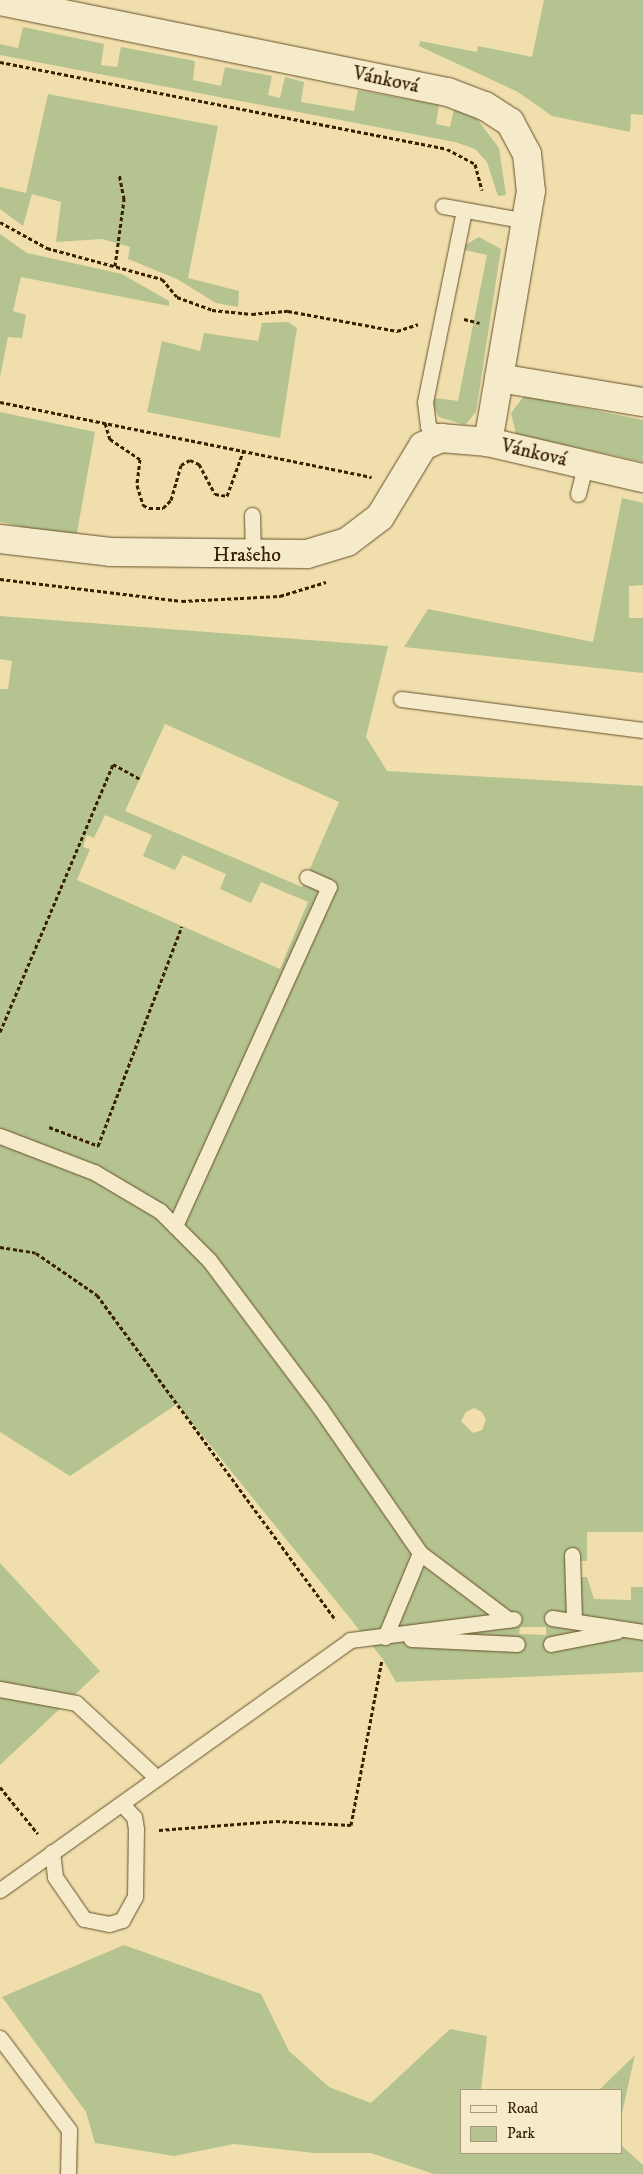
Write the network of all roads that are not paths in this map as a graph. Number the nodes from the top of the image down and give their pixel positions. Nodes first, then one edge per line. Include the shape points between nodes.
1 (0, 0) edge
2 (444, 206) dead end
3 (471, 211) junction
4 (526, 221) junction
5 (499, 378) junction
6 (643, 402) edge
7 (441, 438) junction
8 (488, 442) junction
9 (585, 465) junction
10 (643, 478) edge
11 (578, 494) dead end
12 (252, 514) dead end
13 (0, 539) edge
14 (253, 556) junction
15 (401, 699) dead end
16 (643, 730) edge
17 (307, 877) dead end
18 (0, 1136) edge
19 (175, 1226) junction
20 (420, 1553) junction
21 (572, 1555) dead end
22 (552, 1618) dead end
23 (574, 1618) junction
24 (618, 1631) junction
25 (643, 1632) edge
26 (386, 1636) junction
27 (517, 1644) dead end
28 (552, 1644) dead end
29 (0, 1689) edge
30 (157, 1778) junction
31 (122, 1804) junction
32 (52, 1852) junction
33 (0, 1890) edge
34 (0, 2038) edge
35 (68, 2174) edge

1 - 4 street, Vánková via 448,92 485,106 510,122 527,154 531,190
2 - 3 lane
3 - 4 lane
3 - 7 lane via 442,314 425,402 428,426
4 - 5 street, Vánková
5 - 6 street
5 - 8 street, Vánková
7 - 8 street
7 - 14 street, Hrašeho via 414,453 380,517 348,542 307,554
8 - 9 street, Vánková
9 - 10 street, Vánková
9 - 11 lane
12 - 14 lane
13 - 14 street, Hrašeho via 110,552
15 - 16 lane
17 - 19 lane via 329,886
18 - 19 lane via 94,1172 160,1211
19 - 20 lane via 209,1260 320,1408
20 - 26 lane
20 - 26 lane via 512,1619
21 - 23 lane
22 - 23 lane
23 - 24 lane
24 - 25 lane
24 - 28 lane
26 - 27 lane via 460,1644
26 - 30 lane via 350,1640
29 - 30 lane via 76,1703
30 - 31 lane
31 - 32 lane
31 - 32 lane via 134,1818 136,1829 135,1897 122,1920 109,1924 84,1919 55,1877
32 - 33 lane
34 - 35 lane via 69,2130

